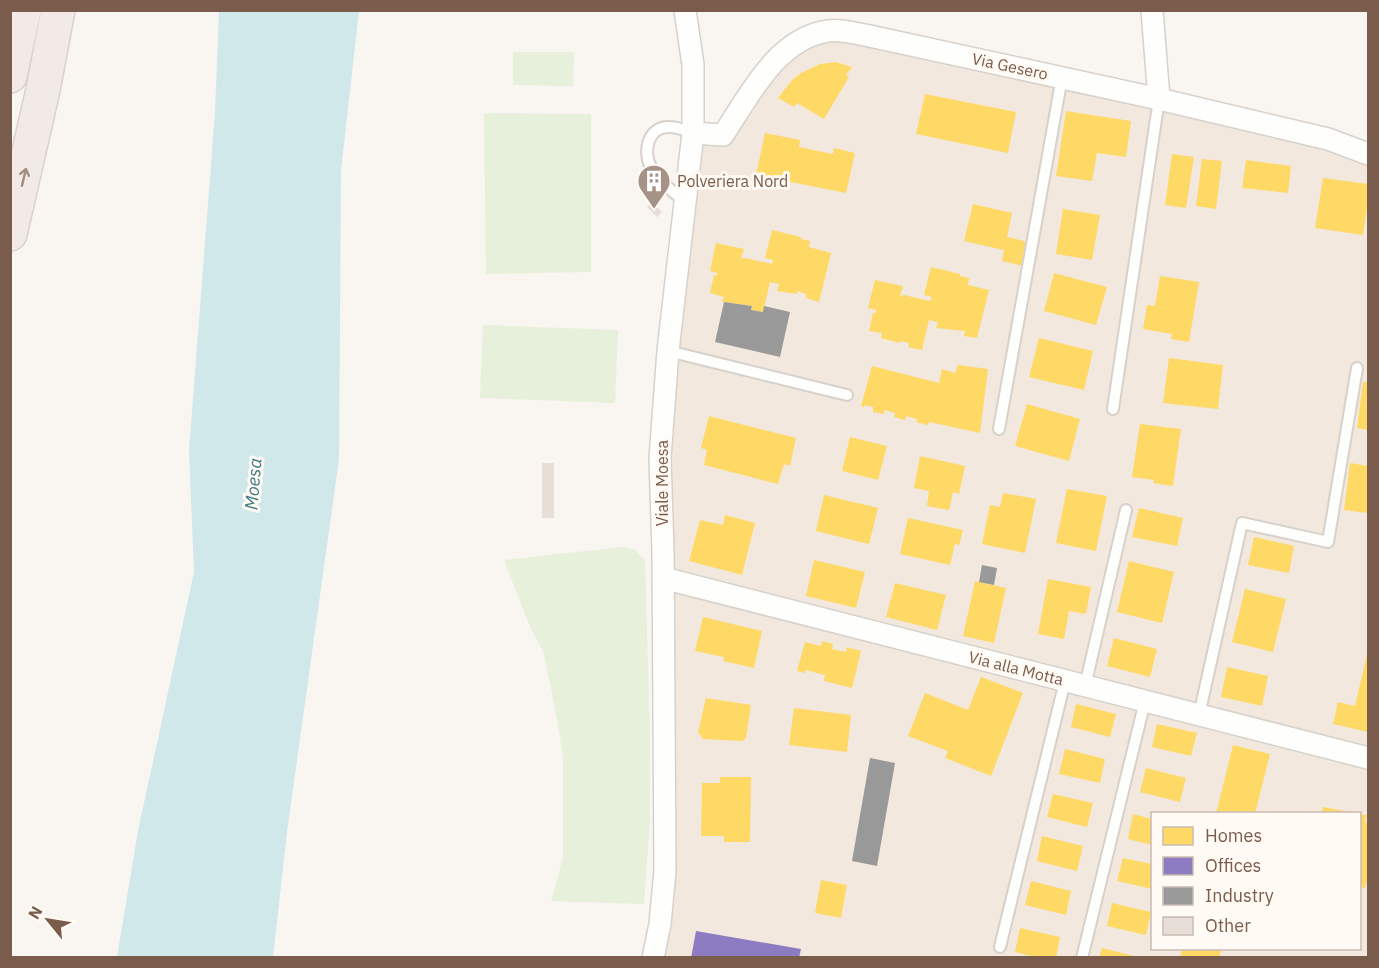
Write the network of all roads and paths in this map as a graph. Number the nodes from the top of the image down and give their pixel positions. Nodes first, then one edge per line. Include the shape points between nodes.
1 (24, 10) edge
2 (58, 10) edge
3 (685, 10) edge
4 (1152, 10) edge
5 (10, 76) edge
6 (1062, 78) junction
7 (1159, 99) junction
8 (693, 133) junction
9 (1368, 154) edge
10 (685, 202) junction
11 (10, 234) edge
12 (668, 351) junction
13 (1357, 368) dead end
14 (848, 394) dead end
15 (1113, 409) dead end
16 (999, 429) dead end
17 (1126, 510) dead end
18 (663, 578) junction
19 (1075, 683) junction
20 (1145, 701) junction
21 (1199, 715) junction
22 (1368, 758) edge
23 (1000, 947) dead end
24 (653, 957) edge
25 (1082, 957) edge

1 - 5 highway
11 -> 2 highway
3 - 8 street, Viale Moesa via 693,65
4 - 7 street
6 - 7 street, Via Gesero
6 - 8 street, Via Gesero via 830,30 804,37 779,57 723,135
6 - 16 lane
7 - 9 street, Via Gesero via 1328,139
7 - 15 lane
8 - 10 street, Viale Moesa
8 - 10 lane via 664,128 653,135 646,147 650,167
10 - 12 street, Viale Moesa
12 - 14 lane
12 - 18 street, Viale Moesa via 660,458
13 - 21 lane via 1328,542 1242,523
17 - 19 lane
18 - 19 street, Via alla Motta
18 - 24 street, Viale Moesa via 665,871
19 - 20 street, Via alla Motta
19 - 23 lane
20 - 21 street, Via alla Motta
20 - 25 lane
21 - 22 street, Via alla Motta

